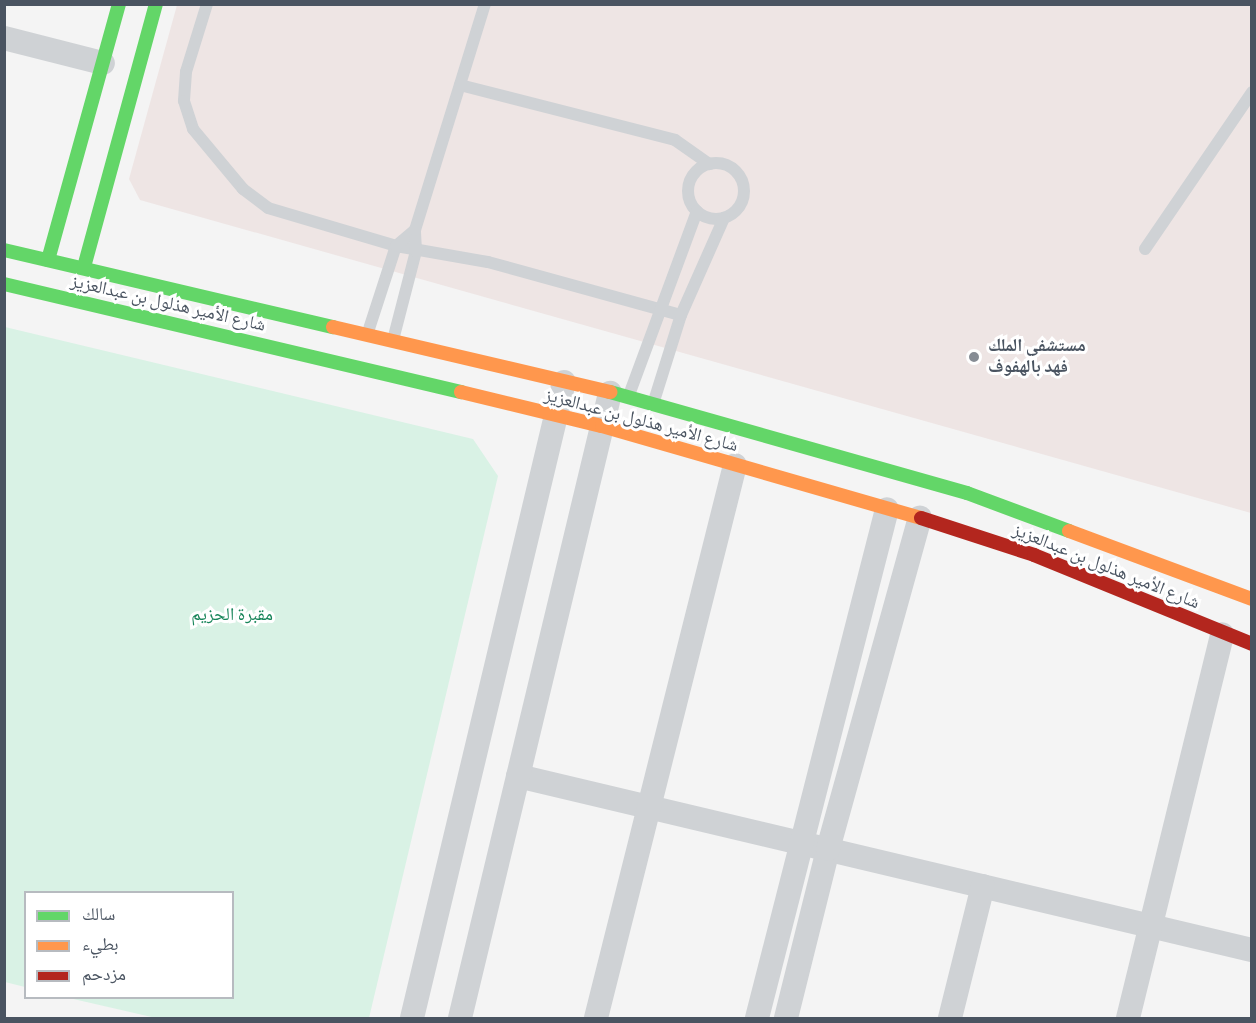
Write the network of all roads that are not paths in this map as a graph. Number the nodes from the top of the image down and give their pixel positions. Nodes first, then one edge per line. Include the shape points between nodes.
1 (119, 4) edge
2 (156, 4) edge
3 (207, 4) edge
4 (485, 4) edge
5 (4, 38) edge
6 (103, 63) junction
7 (460, 85) junction
8 (1251, 92) edge
9 (709, 164) junction
10 (697, 211) junction
11 (724, 218) junction
12 (416, 230) junction
13 (396, 246) junction
14 (1145, 249) dead end
15 (4, 250) edge
16 (416, 251) junction
17 (48, 260) junction
18 (84, 267) junction
19 (4, 285) edge
20 (658, 308) junction
21 (681, 315) junction
22 (368, 334) junction
23 (393, 340) junction
24 (564, 382) junction
25 (619, 395) junction
26 (654, 402) junction
27 (555, 416) junction
28 (602, 426) junction
29 (735, 465) junction
30 (887, 509) junction
31 (920, 518) junction
32 (1251, 599) edge
33 (1222, 634) junction
34 (1251, 644) edge
35 (518, 776) junction
36 (648, 806) junction
37 (800, 843) junction
38 (828, 849) junction
39 (983, 886) junction
40 (1151, 926) junction
41 (1251, 950) edge
42 (412, 1018) edge
43 (460, 1018) edge
44 (596, 1018) edge
45 (757, 1018) edge
46 (786, 1018) edge
47 (950, 1018) edge
48 (1128, 1018) edge

1 - 6 street
2 - 18 street
3 - 13 lane via 186,72 184,101 193,129 243,189 268,208
4 - 7 lane
5 - 6 street
6 - 17 street
7 - 9 lane via 675,140
7 - 12 lane
8 - 14 lane
9 - 10 lane via 700,168 689,183 691,202
9 - 11 lane via 728,165 741,178 744,188 739,206
10 - 11 lane
10 - 20 lane
11 - 21 lane
12 - 13 lane
12 - 16 lane
13 - 16 lane
13 - 22 lane
15 - 17 street, شارع الأمير هذلول بن عبدالعزيز
16 - 20 lane via 488,262
16 - 23 lane
17 - 18 street, شارع الأمير هذلول بن عبدالعزيز
18 - 22 street, شارع الأمير هذلول بن عبدالعزيز
19 - 27 street, شارع الأمير هذلول بن عبدالعزيز via 471,392
20 - 21 lane
20 - 25 lane
21 - 26 lane
22 - 23 street, شارع الأمير هذلول بن عبدالعزيز
23 - 24 street, شارع الأمير هذلول بن عبدالعزيز
24 - 25 street, شارع الأمير هذلول بن عبدالعزيز
24 - 27 street
25 - 26 street, شارع الأمير هذلول بن عبدالعزيز
25 - 28 street
26 - 32 street, شارع الأمير هذلول بن عبدالعزيز via 967,493
27 - 28 street, شارع الأمير هذلول بن عبدالعزيز
27 - 42 street
28 - 29 street, شارع الأمير هذلول بن عبدالعزيز
28 - 35 street
29 - 30 street, شارع الأمير هذلول بن عبدالعزيز
29 - 36 street
30 - 31 street, شارع الأمير هذلول بن عبدالعزيز
30 - 37 street
31 - 33 street, شارع الأمير هذلول بن عبدالعزيز via 1035,555
31 - 38 street
33 - 34 street, شارع الأمير هذلول بن عبدالعزيز
33 - 40 street
35 - 36 street
35 - 43 street
36 - 37 street
36 - 44 street
37 - 38 street
37 - 45 street
38 - 39 street
38 - 46 street
39 - 40 street
39 - 47 street
40 - 41 street
40 - 48 street

